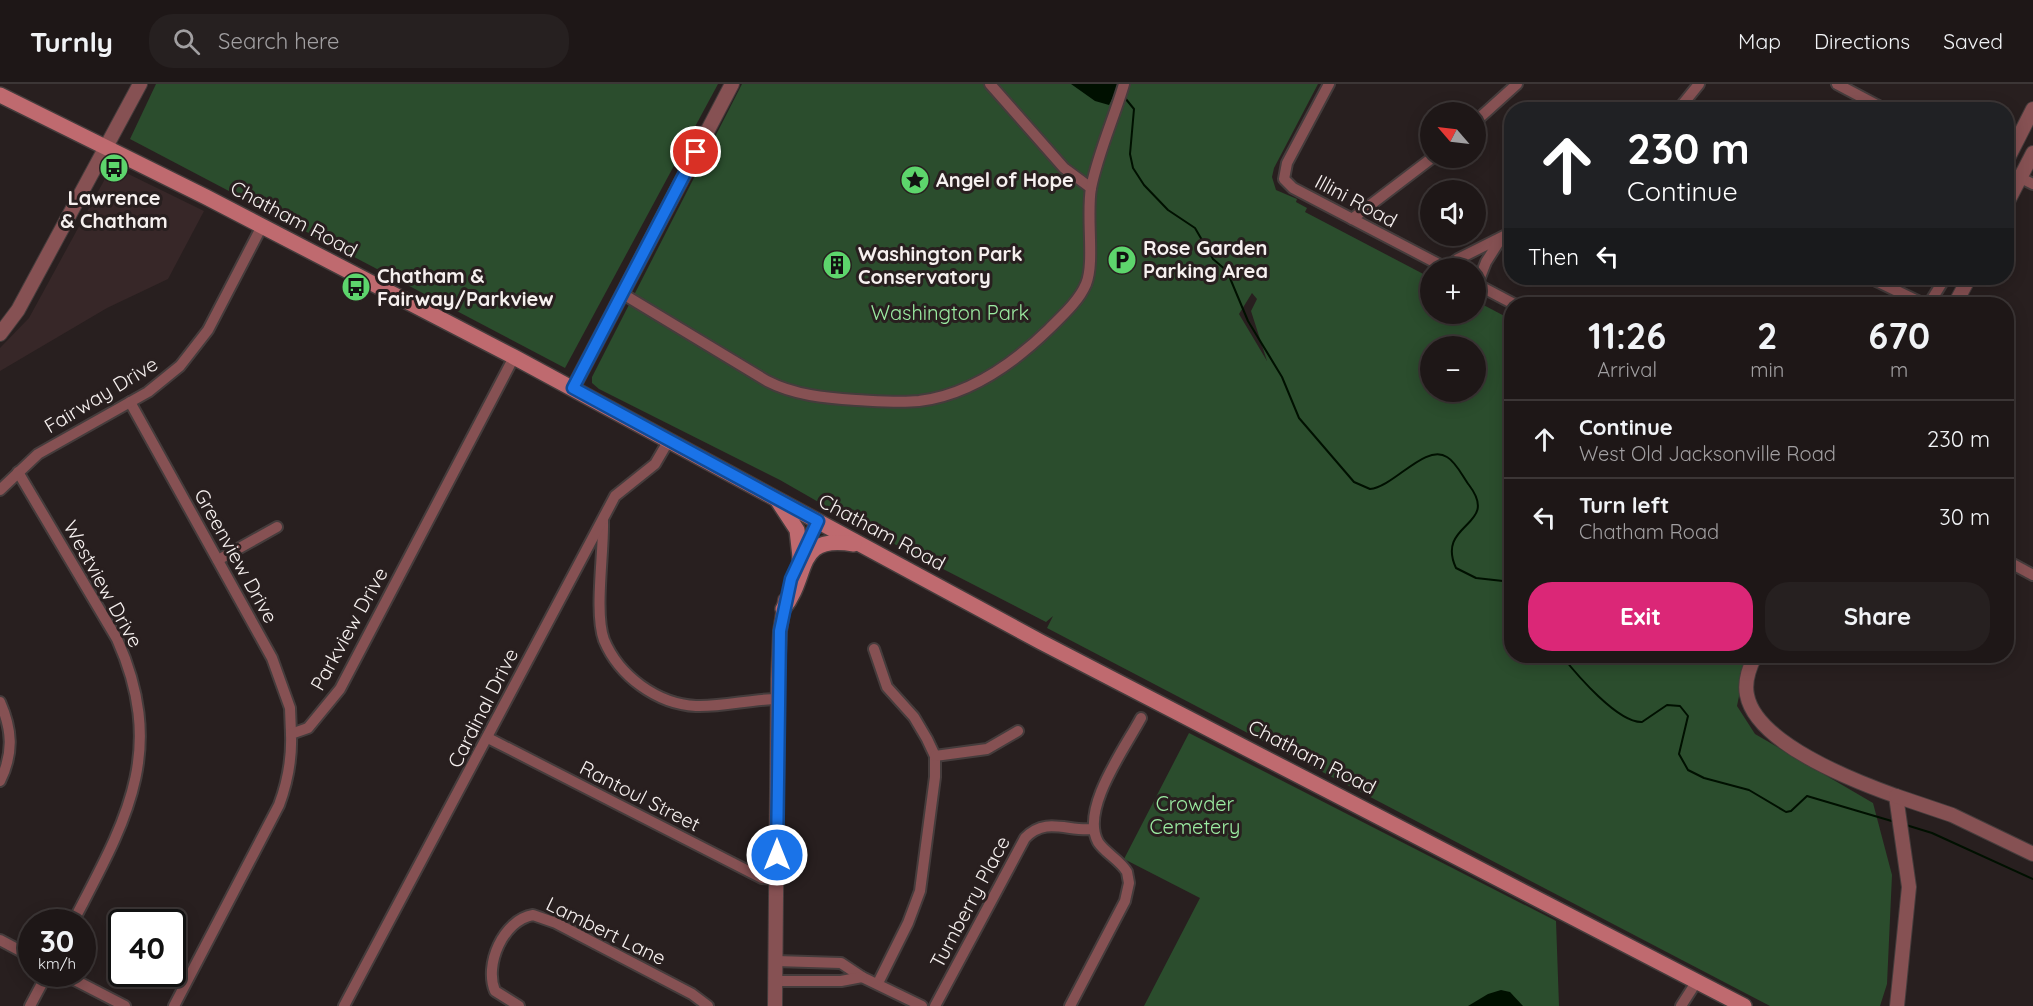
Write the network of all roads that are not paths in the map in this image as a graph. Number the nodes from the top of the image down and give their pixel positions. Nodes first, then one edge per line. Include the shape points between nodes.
1 (140, 84) edge
2 (732, 84) edge
3 (990, 84) edge
4 (1329, 84) edge
5 (1517, 84) edge
6 (1699, 84) edge
7 (1837, 84) edge
8 (1124, 86) edge
9 (0, 95) edge
10 (1684, 102) edge
11 (1871, 102) edge
12 (2033, 109) edge
13 (1486, 112) edge
14 (2014, 146) edge
15 (106, 147) junction
16 (2033, 153) edge
17 (1420, 167) edge
18 (2026, 180) edge
19 (1091, 188) junction
20 (2014, 195) edge
21 (1352, 219) junction
22 (262, 226) junction
23 (1504, 236) edge
24 (1501, 238) junction
25 (1427, 258) edge
26 (1460, 258) edge
27 (1486, 262) edge
28 (1885, 285) edge
29 (1486, 289) edge
30 (622, 294) junction
31 (1909, 297) edge
32 (1504, 299) edge
33 (0, 334) edge
34 (513, 357) junction
35 (573, 388) junction
36 (130, 402) junction
37 (669, 440) junction
38 (18, 472) junction
39 (0, 490) edge
40 (774, 497) junction
41 (603, 521) junction
42 (818, 521) junction
43 (277, 527) dead end
44 (864, 546) junction
45 (800, 558) junction
46 (218, 560) junction
47 (2014, 565) edge
48 (2033, 575) edge
49 (783, 609) junction
50 (873, 649) dead end
51 (1752, 663) edge
52 (778, 699) junction
53 (0, 702) edge
54 (1141, 718) dead end
55 (1018, 731) dead end
56 (291, 734) junction
57 (488, 738) junction
58 (935, 756) junction
59 (0, 781) edge
60 (1896, 796) junction
61 (1093, 829) junction
62 (2033, 854) edge
63 (777, 879) junction
64 (80, 909) edge
65 (0, 940) edge
66 (18, 950) edge
67 (776, 961) junction
68 (862, 976) junction
69 (776, 981) junction
70 (1697, 981) junction
71 (878, 983) junction
72 (40, 987) edge
73 (88, 987) edge
74 (1685, 1004) edge
75 (30, 1006) edge
76 (125, 1006) edge
77 (174, 1006) edge
78 (344, 1006) edge
79 (519, 1006) edge
80 (708, 1006) edge
81 (775, 1006) edge
82 (922, 1006) edge
83 (935, 1006) edge
84 (1070, 1006) edge
85 (1744, 1006) edge
86 (1897, 1006) edge

1 - 15 street
2 - 30 street
3 - 19 street via 1057,161
4 - 21 street, Illini Road via 1287,163 1284,179 1293,188
5 - 13 street
6 - 10 street
7 - 11 street
8 - 19 street
9 - 15 main road, Chatham Road
12 - 14 street
15 - 22 main road, Chatham Road
15 - 33 street via 18,310
16 - 18 street
17 - 21 street
18 - 20 street
19 - 30 street via 1090,264 1083,291 1010,363 959,391 932,399 850,399 785,389
21 - 25 street, Illini Road
22 - 34 main road, Chatham Road
22 - 36 street, Fairway Drive via 208,330 166,380
23 - 24 street
24 - 26 street
24 - 27 street
28 - 31 street
29 - 32 street
30 - 35 street
34 - 35 main road, Chatham Road
34 - 56 street, Parkview Drive via 340,689 308,728
35 - 37 main road, Chatham Road
36 - 38 street, Fairway Drive via 38,454
36 - 46 street, Greenview Drive
37 - 40 main road, Chatham Road
37 - 41 street, Cardinal Drive via 655,464 615,496
38 - 39 street, Fairway Drive
38 - 64 street, Westview Drive via 117,639 138,707 141,744 133,792 114,843
40 - 42 main road, Chatham Road
40 - 45 main road via 794,523
41 - 52 street via 604,639 636,683 652,693 693,706
41 - 57 street, Cardinal Drive
42 - 44 main road, Chatham Road
42 - 45 street
43 - 46 street
44 - 49 main road via 838,541 817,546
44 - 70 main road, Chatham Road
45 - 49 street
46 - 56 street, Greenview Drive via 280,676 290,708
47 - 48 street
49 - 52 street
50 - 58 street via 887,687 921,727
51 - 60 street via 1747,676 1747,696 1755,716 1766,727 1800,752
52 - 63 street
53 - 59 street via 10,744
54 - 61 street via 1098,800
55 - 58 street via 987,749
56 - 77 street via 288,781 279,805
57 - 63 street, Rantoul Street via 762,878
57 - 78 street, Cardinal Drive
58 - 71 street via 929,841 920,891
60 - 62 street via 1952,815
60 - 86 street via 1909,887
61 - 83 street, Turnberry Place via 1078,831 1048,825 1025,838
61 - 84 street via 1099,844 1124,867 1129,888
63 - 67 street
65 - 66 street
67 - 68 street via 841,963
67 - 69 street
68 - 69 street via 841,981
68 - 71 street
69 - 81 street
70 - 74 street
70 - 85 main road, Chatham Road
71 - 82 street
72 - 75 street
73 - 76 street
79 - 80 street, Lambert Lane via 495,991 493,962 513,925 540,915

